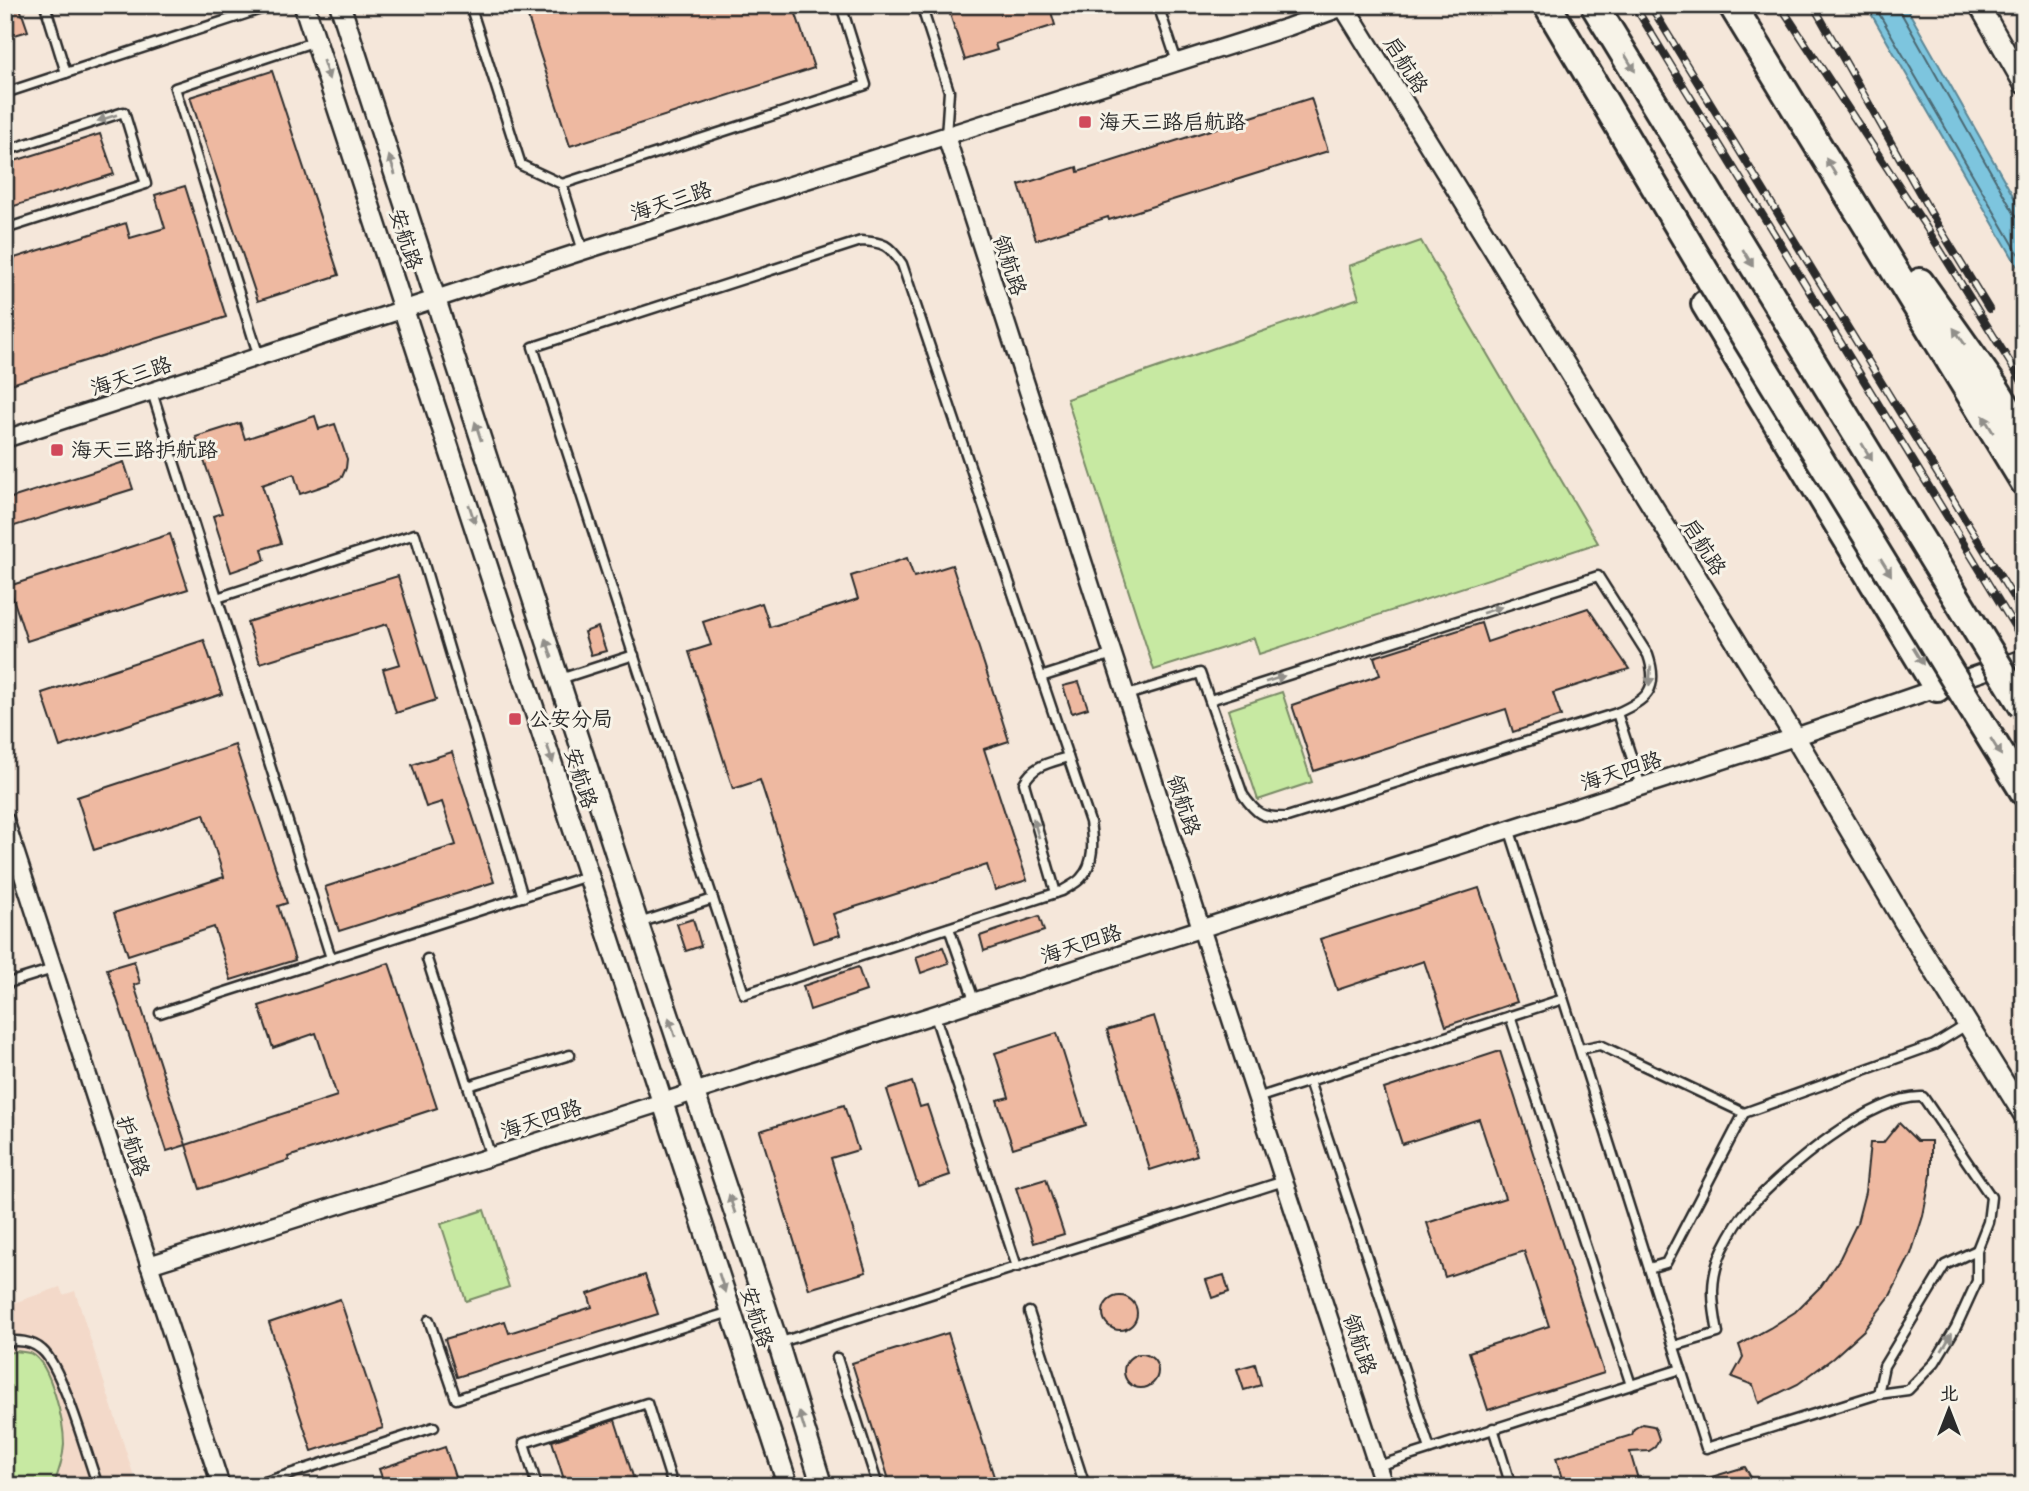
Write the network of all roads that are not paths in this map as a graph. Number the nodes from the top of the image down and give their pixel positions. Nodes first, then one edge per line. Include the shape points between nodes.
1 (45, 5) edge
2 (273, 5) edge
3 (304, 5) edge
4 (340, 5) edge
5 (470, 5) edge
6 (841, 5) edge
7 (921, 5) edge
8 (1158, 5) edge
9 (1594, 5) edge
10 (1732, 5) edge
11 (1979, 5) edge
12 (1345, 6) edge
13 (1551, 12) edge
14 (316, 41) junction
15 (1177, 62) junction
16 (66, 73) junction
17 (2024, 84) edge
18 (5, 93) edge
19 (946, 136) junction
20 (5, 151) edge
21 (562, 184) junction
22 (1849, 196) junction
23 (5, 229) edge
24 (583, 251) junction
25 (435, 299) junction
26 (405, 310) junction
27 (259, 356) junction
28 (152, 392) junction
29 (2024, 434) edge
30 (5, 439) edge
31 (2024, 482) edge
32 (217, 598) junction
33 (1113, 654) junction
34 (634, 655) junction
35 (2024, 658) edge
36 (1041, 677) junction
37 (559, 679) junction
38 (1937, 688) junction
39 (1127, 695) junction
40 (1210, 700) junction
41 (2024, 708) edge
42 (1617, 713) junction
43 (1795, 737) junction
44 (1068, 757) junction
45 (1641, 786) junction
46 (2024, 792) edge
47 (5, 820) edge
48 (1509, 828) junction
49 (589, 875) junction
50 (1056, 893) junction
51 (523, 897) junction
52 (713, 899) junction
53 (638, 923) junction
54 (949, 928) junction
55 (1201, 928) junction
56 (331, 958) junction
57 (427, 959) dead end
58 (53, 969) junction
59 (5, 984) edge
60 (1563, 999) junction
61 (974, 1000) junction
62 (160, 1013) dead end
63 (934, 1013) junction
64 (1510, 1016) junction
65 (1968, 1024) junction
66 (1580, 1049) junction
67 (570, 1055) dead end
68 (1309, 1081) junction
69 (468, 1086) junction
70 (694, 1092) junction
71 (1257, 1098) junction
72 (663, 1102) junction
73 (1744, 1113) junction
74 (2024, 1115) edge
75 (491, 1157) junction
76 (1284, 1181) junction
77 (1976, 1250) junction
78 (149, 1265) junction
79 (1017, 1267) junction
80 (1649, 1268) junction
81 (732, 1312) junction
82 (1029, 1312) dead end
83 (429, 1320) dead end
84 (5, 1342) edge
85 (778, 1343) junction
86 (1674, 1346) junction
87 (837, 1358) dead end
88 (1681, 1368) junction
89 (1631, 1385) junction
90 (1878, 1394) junction
91 (434, 1427) dead end
92 (1493, 1429) junction
93 (1430, 1449) junction
94 (1378, 1466) junction
95 (98, 1486) edge
96 (221, 1486) edge
97 (253, 1486) edge
98 (537, 1486) edge
99 (673, 1486) edge
100 (788, 1486) edge
101 (822, 1486) edge
102 (878, 1486) edge
103 (1085, 1486) edge
104 (1384, 1486) edge
105 (1511, 1486) edge

1 - 16 lane
2 - 16 lane
3 - 14 street, 安航路
25 -> 4 street, 安航路
5 - 21 lane via 520,165
6 - 21 lane via 866,85
7 - 19 lane via 949,91
8 - 15 lane
9 -> 41 highway, bridge
22 -> 10 highway
11 - 17 street
12 - 15 street, 海天三路
12 - 43 street, 启航路
13 -> 38 highway, bridge via 1577,89
13 -> 46 highway, bridge
14 -> 26 street, 安航路
14 - 27 lane via 175,88
15 - 19 street, 海天三路
16 - 18 lane
19 - 24 street, 海天三路
19 - 33 street, 领航路
23 -> 20 lane via 146,184 124,112
21 - 24 lane
29 -> 22 highway via 1916,276
31 -> 22 highway
24 - 25 street, 海天三路
25 - 26 street, 海天三路
37 -> 25 street, 安航路
26 - 27 street, 海天三路
26 -> 49 street, 安航路
27 - 28 street, 海天三路
28 - 30 street, 海天三路
28 - 32 lane
32 - 51 lane via 415,534
32 - 56 lane
33 - 36 lane
33 - 39 street, 领航路
34 - 36 lane via 533,347 861,241 879,241 902,264
34 - 37 lane
34 - 52 lane
35 - 38 street, 海天四路
36 - 44 lane
37 - 53 street, 安航路
38 - 43 street, 海天四路
39 - 40 lane via 1200,673
39 - 55 street, 领航路
40 - 42 lane via 1243,795 1253,809 1268,818 1287,817
40 -> 42 lane via 1598,576 1652,667 1648,693 1639,703
42 - 45 lane
43 - 45 street, 海天四路
43 - 65 street, 启航路
44 - 50 lane via 1093,843 1090,864 1081,879
50 -> 44 lane via 1024,783 1036,767
45 - 48 street, 海天四路
47 - 58 street, 护航路
48 - 55 street, 海天四路
48 - 60 lane
49 - 51 lane
49 - 72 street, 安航路
50 - 54 lane
51 - 56 lane
52 - 53 lane
52 - 54 lane via 744,994
70 -> 53 street, 安航路
54 - 61 lane
55 - 61 street, 海天四路
55 - 71 street, 领航路
56 - 62 lane
57 - 69 lane
58 - 59 lane
58 - 78 street, 护航路
60 - 64 lane
60 - 66 lane
61 - 63 street, 海天四路
63 - 70 street, 海天四路
63 - 79 lane
64 - 68 lane
64 - 89 lane
65 - 73 lane via 1934,1045
65 - 74 street, 启航路
66 - 73 lane via 1600,1045
66 - 80 lane
67 - 69 lane
68 - 71 lane
68 - 93 lane
69 - 75 lane
70 - 72 street, 海天四路
85 -> 70 street, 安航路
71 - 76 street, 领航路
72 - 75 street, 海天四路
72 -> 81 street, 安航路
73 - 80 lane via 1666,1263
75 - 78 street, 海天四路
76 - 79 lane
76 - 94 street, 领航路
77 - 86 lane via 1988,1222 1991,1197 1923,1097 1909,1096 1832,1135 1747,1210 1723,1249 1712,1286 1718,1333
77 - 90 lane via 1945,1265 1884,1366
90 -> 77 lane via 1908,1390 1935,1362 1976,1281
78 - 96 street, 护航路
79 - 85 lane
80 - 86 lane
81 - 83 lane via 456,1399
81 - 100 street, 安航路
82 - 103 lane
84 - 95 lane via 29,1342 42,1350 58,1372
101 -> 85 street, 安航路
86 - 88 lane
87 - 102 lane
88 - 89 lane
88 - 90 lane via 1706,1448
89 - 92 lane
91 - 97 lane
92 - 93 lane
92 - 105 lane
93 - 94 lane
94 - 104 street, 领航路
98 - 99 lane via 524,1443 647,1403

